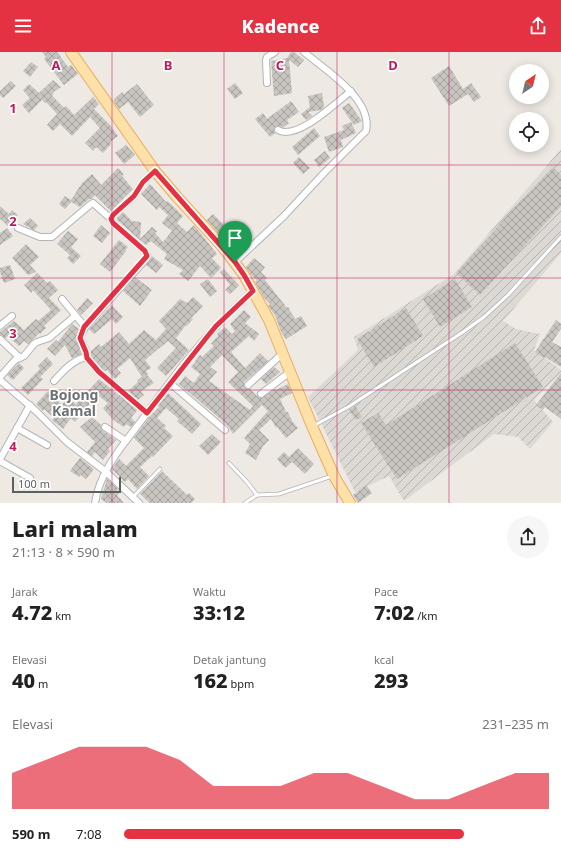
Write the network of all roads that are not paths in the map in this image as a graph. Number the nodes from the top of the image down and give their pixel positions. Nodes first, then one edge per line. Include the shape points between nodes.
1 (71, 52) edge
2 (275, 52) edge
3 (304, 52) edge
4 (267, 83) dead end
5 (351, 91) junction
6 (278, 130) dead end
7 (155, 171) junction
8 (111, 219) junction
9 (18, 228) dead end
10 (561, 237) edge
11 (235, 262) junction
12 (253, 291) junction
13 (62, 299) dead end
14 (12, 316) dead end
15 (75, 316) junction
16 (0, 326) edge
17 (84, 327) junction
18 (0, 339) edge
19 (282, 354) junction
20 (86, 357) junction
21 (20, 358) junction
22 (290, 372) junction
23 (0, 378) edge
24 (54, 381) dead end
25 (170, 383) junction
26 (248, 385) dead end
27 (261, 394) dead end
28 (30, 405) junction
29 (147, 413) junction
30 (312, 426) junction
31 (105, 427) dead end
32 (18, 428) junction
33 (225, 430) dead end
34 (126, 442) junction
35 (47, 445) dead end
36 (0, 460) edge
37 (229, 463) dead end
38 (160, 469) dead end
39 (105, 471) junction
40 (334, 476) junction
41 (30, 478) dead end
42 (257, 495) junction
43 (132, 498) junction
44 (348, 502) edge
45 (95, 503) edge
46 (139, 503) edge
47 (246, 503) edge

1 - 7 main road
2 - 4 street via 266,60
3 - 5 street
5 - 6 street via 315,120 292,131
5 - 11 street via 362,105 367,118 366,131 284,216
7 - 8 street
7 - 11 main road
8 - 9 street via 93,203 52,237 40,237
8 - 17 street via 145,251 147,256
10 - 30 lane via 508,295 484,317 348,407
11 - 12 main road
12 - 19 main road via 269,320
12 - 25 street via 216,326
13 - 15 street
14 - 16 street
15 - 17 street
15 - 21 street via 49,338 34,344
17 - 20 street via 80,338
18 - 21 street
19 - 22 main road
19 - 26 street
20 - 24 street via 67,367
20 - 29 street via 99,372
21 - 23 street via 15,360
22 - 27 street
22 - 30 main road
23 - 28 street
25 - 29 street
25 - 33 street
28 - 32 street
28 - 39 street via 67,442
29 - 34 street
30 - 40 main road
31 - 34 street
32 - 35 street
32 - 36 street
34 - 39 street
36 - 41 street
37 - 42 lane
38 - 43 lane
39 - 43 street
39 - 45 street
40 - 42 lane via 279,494
40 - 44 main road
42 - 47 lane
43 - 46 street

